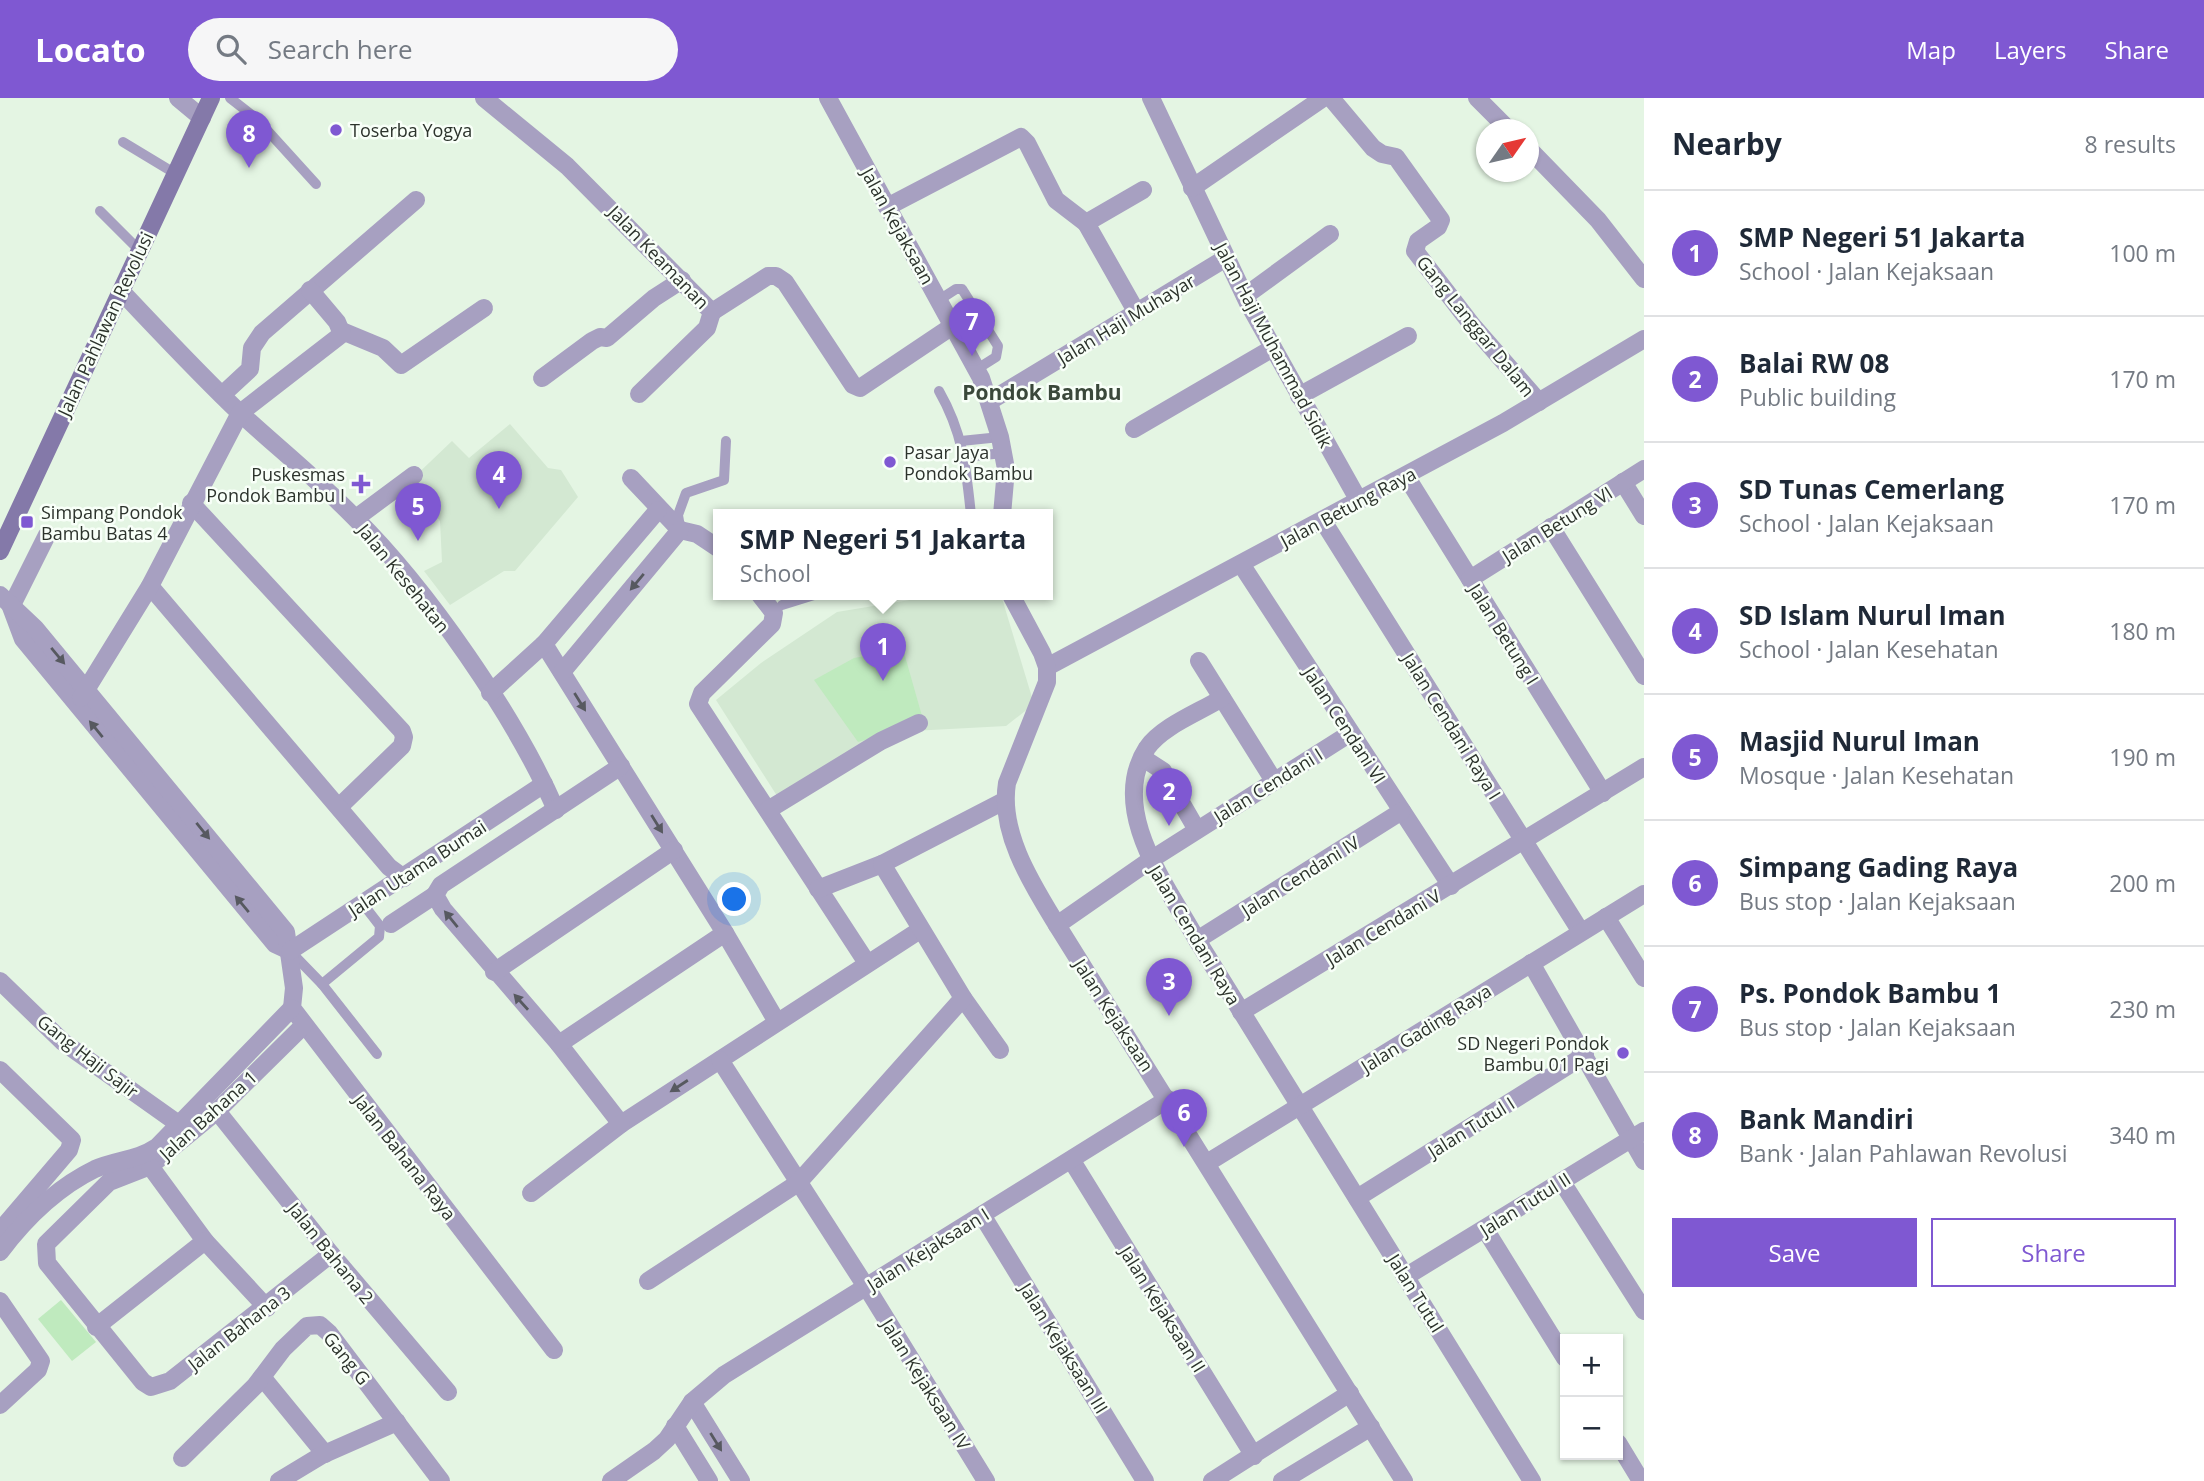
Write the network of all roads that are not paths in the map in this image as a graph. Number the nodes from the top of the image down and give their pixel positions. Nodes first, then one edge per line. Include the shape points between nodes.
1 (178, 98) edge
2 (211, 98) edge
3 (230, 98) edge
4 (484, 98) edge
5 (828, 98) edge
6 (1151, 98) edge
7 (1323, 98) edge
8 (1331, 98) edge
9 (1477, 98) edge
10 (202, 118) junction
11 (1498, 119) edge
12 (123, 142) dead end
13 (1539, 159) edge
14 (176, 174) junction
15 (316, 184) dead end
16 (1192, 188) junction
17 (1143, 190) dead end
18 (416, 200) dead end
19 (887, 207) junction
20 (100, 211) dead end
21 (1086, 223) junction
22 (1330, 234) dead end
23 (140, 251) junction
24 (1226, 258) junction
25 (1644, 279) edge
26 (682, 280) junction
27 (310, 290) junction
28 (121, 291) junction
29 (1245, 296) junction
30 (939, 300) junction
31 (484, 308) dead end
32 (712, 312) junction
33 (1137, 313) junction
34 (954, 325) junction
35 (342, 331) junction
36 (1408, 336) dead end
37 (1644, 339) edge
38 (1273, 348) junction
39 (977, 369) junction
40 (542, 378) dead end
41 (939, 391) dead end
42 (639, 394) dead end
43 (222, 395) junction
44 (1299, 396) junction
45 (990, 401) junction
46 (1539, 402) junction
47 (240, 413) junction
48 (1134, 429) dead end
49 (726, 441) dead end
50 (961, 441) junction
51 (1002, 445) junction
52 (965, 457) junction
53 (1644, 469) edge
54 (414, 475) dead end
55 (1406, 476) junction
56 (631, 478) dead end
57 (1623, 482) junction
58 (1359, 501) junction
59 (191, 503) junction
60 (970, 509) edge
61 (1003, 509) edge
62 (658, 510) junction
63 (1644, 516) edge
64 (356, 518) junction
65 (1323, 521) junction
66 (1551, 527) junction
67 (680, 530) junction
68 (47, 535) dead end
69 (713, 544) edge
70 (0, 551) edge
71 (1241, 564) junction
72 (1469, 579) junction
73 (150, 586) junction
74 (764, 600) edge
75 (798, 600) edge
76 (1014, 600) edge
77 (5, 601) edge
78 (782, 605) dead end
79 (544, 644) junction
80 (1199, 661) dead end
81 (1047, 667) junction
82 (562, 672) junction
83 (1644, 676) edge
84 (490, 693) junction
85 (81, 697) junction
86 (1222, 698) junction
87 (919, 723) dead end
88 (1349, 734) junction
89 (1143, 758) junction
90 (621, 766) junction
91 (1644, 767) edge
92 (1274, 781) junction
93 (544, 784) junction
94 (1603, 793) junction
95 (1004, 801) junction
96 (340, 807) junction
97 (556, 810) junction
98 (768, 810) junction
99 (1402, 811) junction
100 (1197, 830) junction
101 (1524, 841) junction
102 (674, 850) junction
103 (1152, 859) junction
104 (882, 864) junction
105 (404, 878) junction
106 (1451, 886) junction
107 (818, 889) junction
108 (1644, 894) edge
109 (435, 895) junction
110 (363, 904) junction
111 (1606, 917) junction
112 (391, 924) dead end
113 (1057, 925) junction
114 (920, 930) junction
115 (1581, 932) junction
116 (725, 933) junction
117 (1197, 940) junction
118 (289, 951) junction
119 (867, 963) junction
120 (1531, 963) junction
121 (494, 972) junction
122 (1644, 978) edge
123 (0, 981) edge
124 (322, 984) junction
125 (963, 999) junction
126 (292, 1008) junction
127 (1241, 1012) junction
128 (777, 1022) junction
129 (304, 1025) junction
130 (559, 1044) junction
131 (1000, 1050) dead end
132 (377, 1054) dead end
133 (1585, 1055) junction
134 (720, 1060) junction
135 (0, 1070) edge
136 (1168, 1099) junction
137 (1300, 1106) junction
138 (217, 1111) junction
139 (621, 1124) junction
140 (180, 1125) junction
141 (1637, 1135) edge
142 (1072, 1161) junction
143 (1644, 1161) edge
144 (1207, 1163) junction
145 (149, 1167) junction
146 (1562, 1182) junction
147 (798, 1183) junction
148 (531, 1193) dead end
149 (1357, 1198) junction
150 (982, 1215) junction
151 (1485, 1228) junction
152 (0, 1231) edge
153 (205, 1241) junction
154 (0, 1252) edge
155 (331, 1254) junction
156 (1405, 1277) junction
157 (648, 1281) dead end
158 (866, 1287) junction
159 (0, 1301) edge
160 (267, 1308) junction
161 (1644, 1311) edge
162 (96, 1327) junction
163 (554, 1350) dead end
164 (1560, 1350) edge
165 (262, 1377) junction
166 (143, 1382) joint
167 (448, 1392) dead end
168 (1350, 1393) junction
169 (692, 1402) junction
170 (0, 1405) edge
171 (397, 1422) junction
172 (675, 1426) junction
173 (1371, 1427) junction
174 (1623, 1451) edge
175 (325, 1454) junction
176 (1254, 1456) junction
177 (181, 1458) dead end
178 (279, 1481) edge
179 (441, 1481) edge
180 (611, 1481) edge
181 (709, 1481) edge
182 (741, 1481) edge
183 (986, 1481) edge
184 (1145, 1481) edge
185 (1212, 1481) edge
186 (1283, 1481) edge
187 (1405, 1481) edge
188 (1532, 1481) edge
189 (1641, 1481) edge

1 - 10 street
2 - 10 main road, Jalan Pahlawan Revolusi
3 - 15 lane via 257,119
4 - 26 street, Jalan Keamanan via 567,166
5 - 19 street, Jalan Kejaksaan
6 - 16 street, Jalan Haji Muhammad Sidik
7 - 16 street
8 - 46 street, Gang Langgar Dalam via 1373,148 1396,157 1441,219 1438,227 1418,241 1415,251
9 - 11 street
10 - 14 main road, Jalan Pahlawan Revolusi
12 - 14 lane
13 - 25 street via 1598,220
14 - 23 main road, Jalan Pahlawan Revolusi
16 - 24 street, Jalan Haji Muhammad Sidik
17 - 21 street
18 - 27 street
19 - 21 street via 1021,137 1056,200
19 - 30 street, Jalan Kejaksaan
20 - 23 lane
21 - 33 street
22 - 29 street
23 - 28 main road, Jalan Pahlawan Revolusi
24 - 29 street, Jalan Haji Muhammad Sidik
24 - 33 street, Jalan Haji Muhayar
26 - 32 street, Jalan Keamanan
26 - 40 street via 607,338 592,341
27 - 35 street
27 - 43 street via 255,340 250,369
28 - 43 street, Jalan Kesehatan
28 - 70 main road, Jalan Pahlawan Revolusi
29 - 38 street, Jalan Haji Muhammad Sidik
30 - 34 street, Jalan Kejaksaan
30 - 39 lane via 962,289 998,346 996,357
31 - 35 street via 401,365 383,348
32 - 34 street, Jalan Keamanan via 768,276 776,276 785,282 853,385 860,388
32 - 42 street via 706,328
33 - 45 street, Jalan Haji Muhayar
34 - 39 street, Jalan Kejaksaan
35 - 47 street via 334,342
36 - 44 street
37 - 46 street, Jalan Betung Raya
38 - 44 street, Jalan Haji Muhammad Sidik
38 - 48 street
39 - 45 street, Jalan Kejaksaan
41 - 50 lane
43 - 47 street, Jalan Kesehatan
44 - 58 street, Jalan Haji Muhammad Sidik
45 - 51 street, Jalan Kejaksaan
46 - 55 street, Jalan Betung Raya
47 - 59 street
47 - 64 street, Jalan Kesehatan
49 - 67 lane via 724,480 686,493 678,515
50 - 51 lane
50 - 52 lane
51 - 52 lane
51 - 61 street, Jalan Kejaksaan via 1006,469
52 - 60 lane
53 - 57 street, Jalan Betung VI
54 - 64 street
55 - 58 street, Jalan Betung Raya
55 - 72 street, Jalan Betung I
56 - 62 street
57 - 63 street
57 - 66 street, Jalan Betung VI
58 - 65 street, Jalan Betung Raya
59 - 73 street
59 - 96 street via 402,731 402,746
62 - 67 street
62 - 79 street
64 - 84 street, Jalan Kesehatan via 430,606
65 - 71 street, Jalan Betung Raya
65 - 101 street, Jalan Cendani Raya I
66 - 72 street, Jalan Betung VI
66 - 83 street
67 - 69 street
67 -> 82 street
68 - 77 street
71 - 81 street, Jalan Betung Raya
71 - 88 street, Jalan Cendani VI
72 - 94 street, Jalan Betung I
73 - 85 street
73 - 96 street
74 - 98 street via 774,613 772,624 702,693 698,704
75 - 78 lane
76 - 81 street
77 - 85 street via 35,628
79 - 82 street
79 - 84 street
80 - 86 street
81 - 95 street via 1047,681
82 -> 90 street
84 - 93 street, Jalan Kesehatan
85 - 118 street via 286,932
86 - 89 street via 1166,732 1148,747
86 - 92 street
87 - 98 street
88 - 92 street, Jalan Cendani I
88 - 99 street, Jalan Cendani VI
89 - 100 street via 1163,772
89 - 103 street via 1138,769 1136,820
90 - 97 street
90 -> 102 street
91 - 94 street, Jalan Cendani V
92 - 100 street, Jalan Cendani I
93 - 97 street, Jalan Kesehatan
93 - 105 street, Jalan Utama Bumai
94 - 101 street, Jalan Cendani V
95 - 104 street
95 - 113 street, Jalan Kejaksaan via 1020,857
96 - 105 street via 389,867
97 - 109 street via 441,885
98 - 107 street
99 - 106 street, Jalan Cendani VI
99 - 117 street, Jalan Cendani IV
100 - 103 street, Jalan Cendani I
101 - 106 street, Jalan Cendani V
101 - 115 street, Jalan Cendani Raya I
102 - 116 street
102 - 121 street
103 - 113 street, Jalan Cendani Raya
103 - 117 street, Jalan Cendani Raya
104 - 107 street
104 - 114 street
105 - 110 street, Jalan Utama Bumai
106 - 127 street, Jalan Cendani V
107 - 119 street
108 - 111 street, Jalan Gading Raya
109 - 112 street
121 -> 109 street
110 - 118 street, Jalan Utama Bumai
110 - 124 lane via 380,926 379,937
111 - 115 street, Jalan Gading Raya
111 - 122 street
113 - 136 street, Jalan Kejaksaan
114 - 119 street
114 - 125 street
115 - 120 street, Jalan Gading Raya
116 - 128 street
116 - 130 street
117 - 127 street, Jalan Cendani Raya
118 - 124 lane
118 - 126 street
119 - 128 street
120 - 133 street
120 - 137 street, Jalan Gading Raya
130 -> 121 street
123 - 140 street, Gang Haji Sajir via 63,1042
124 - 132 lane
125 - 131 street
125 - 147 street
126 - 129 street, Jalan Bahana Raya
126 - 140 street
127 - 137 street, Jalan Cendani Raya
128 - 134 street
129 - 138 street, Jalan Bahana 1
129 - 163 street, Jalan Bahana Raya
130 - 139 street
133 - 141 street
133 - 149 street, Jalan Tutul I
134 -> 139 street
134 - 147 street, Jalan Kejaksaan IV
135 - 152 street via 72,1140 69,1150
136 - 142 street, Jalan Kejaksaan I
136 - 144 street, Jalan Kejaksaan
137 - 144 street, Jalan Gading Raya
137 - 149 street, Jalan Tutul
138 - 145 street, Jalan Bahana 1
138 - 155 street, Jalan Bahana 2
139 - 148 street
140 - 154 street via 149,1153 97,1168 44,1203
141 - 143 street
141 - 146 street, Jalan Tutul II
142 - 150 street, Jalan Kejaksaan I
142 - 176 street, Jalan Kejaksaan II
144 - 168 street, Jalan Kejaksaan
145 - 153 street
145 - 162 street, Jalan Bahana 1 via 109,1182 46,1244 47,1263
146 - 151 street, Jalan Tutul II
146 - 161 street
147 - 157 street
147 - 158 street, Jalan Kejaksaan IV
149 - 156 street, Jalan Tutul
150 - 158 street, Jalan Kejaksaan I
150 - 184 street, Jalan Kejaksaan III
151 - 156 street, Jalan Tutul II
151 - 164 street
153 - 160 street
153 - 162 street
155 - 160 street, Jalan Bahana 3
155 - 167 street, Jalan Bahana 2
156 - 188 street, Jalan Tutul
158 - 169 street, Jalan Kejaksaan I via 724,1375
158 - 183 street, Jalan Kejaksaan IV
159 - 170 street via 41,1361 38,1370
160 - 166 street, Jalan Bahana 3 via 160,1387
162 - 166 street, Jalan Bahana 1
165 - 171 street, Gang G via 307,1326 320,1325
165 - 175 street
165 - 177 street, Gang G
168 - 173 street, Jalan Kejaksaan
168 - 176 street
169 - 172 street, Jalan Kejaksaan I
169 -> 182 street
171 - 175 street
171 - 179 street, Gang G
172 - 180 street, Jalan Kejaksaan I via 654,1451
172 - 181 street
173 - 186 street
173 - 187 street, Jalan Kejaksaan
174 - 189 street
175 - 178 street
176 - 185 street

